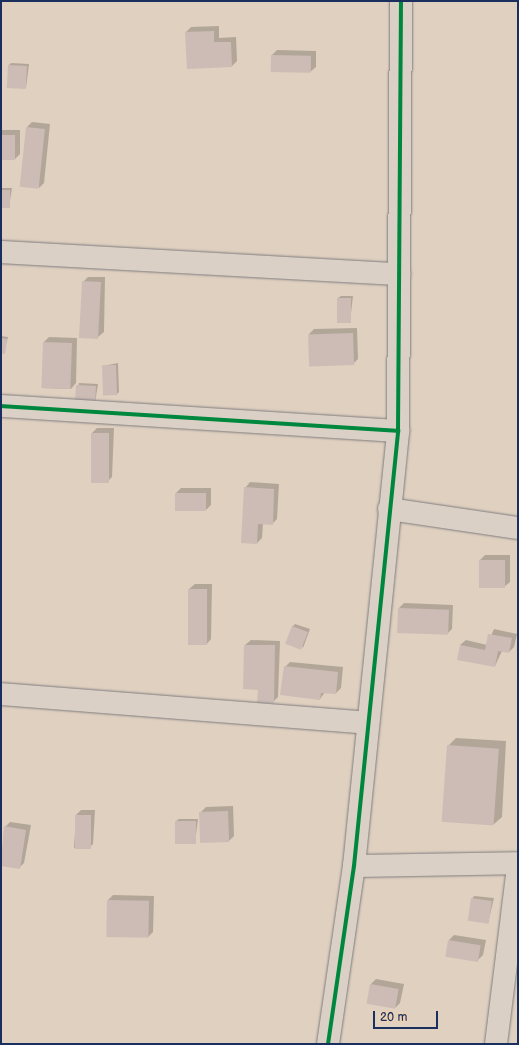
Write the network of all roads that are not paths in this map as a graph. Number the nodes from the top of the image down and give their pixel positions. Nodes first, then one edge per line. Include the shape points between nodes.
1 (401, 1) edge
2 (1, 252) edge
3 (399, 274) junction
4 (1, 406) edge
5 (398, 431) junction
6 (389, 509) junction
7 (518, 528) edge
8 (1, 694) edge
9 (366, 723) junction
10 (518, 863) edge
11 (354, 866) junction
12 (518, 867) edge
13 (510, 1012) edge
14 (328, 1044) edge
15 (496, 1044) edge

1 - 3 street
2 - 3 street
3 - 5 street
4 - 5 street
5 - 6 street
6 - 7 street
6 - 9 street
8 - 9 street
9 - 11 street
10 - 11 street
11 - 14 street
12 - 13 street
13 - 15 street

